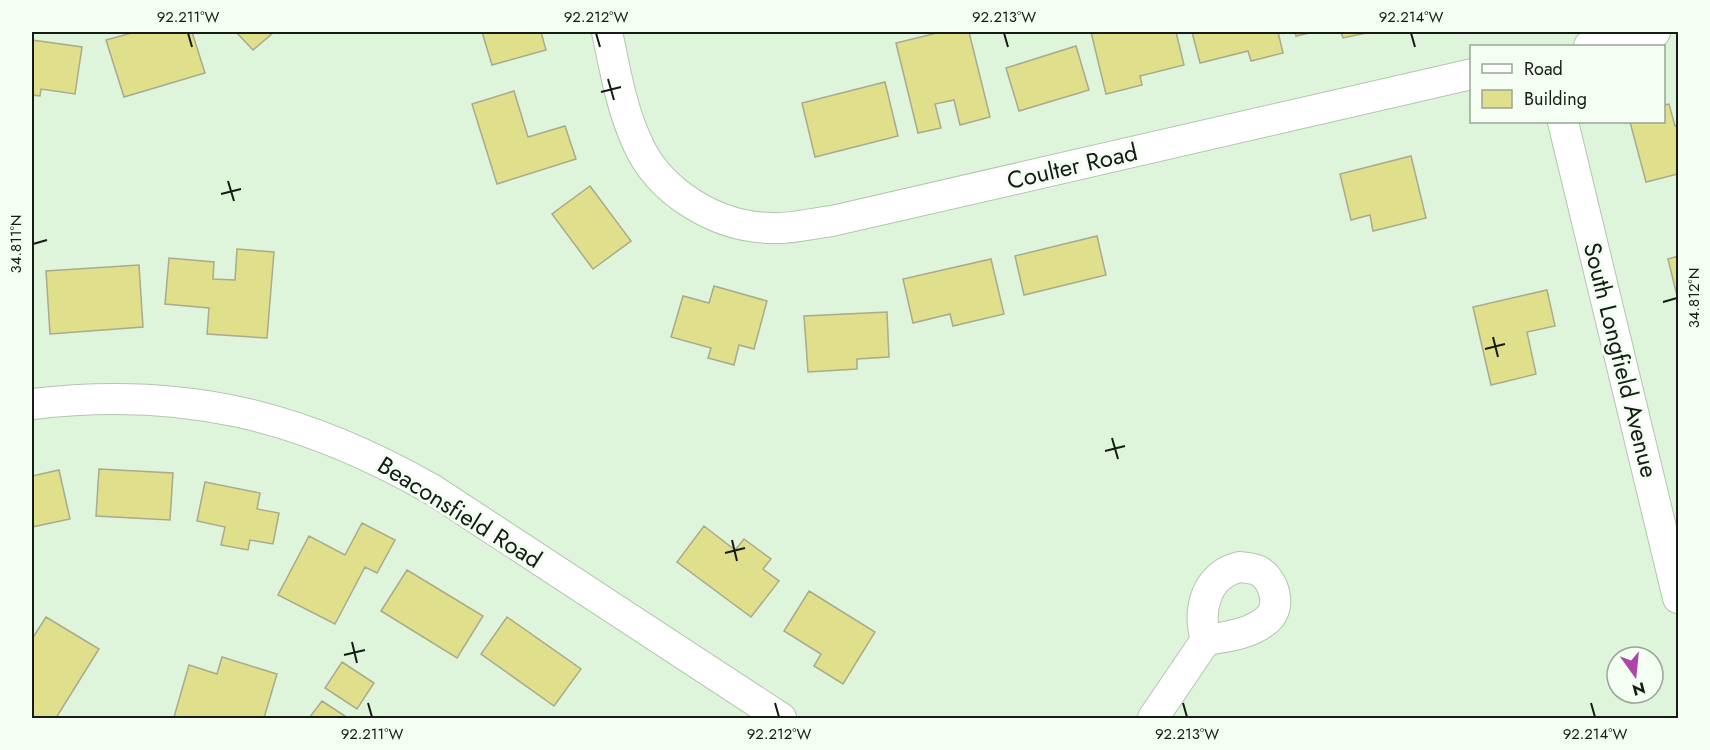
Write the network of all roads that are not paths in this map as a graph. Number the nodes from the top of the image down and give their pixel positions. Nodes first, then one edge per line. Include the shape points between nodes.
1 (607, 32) edge
2 (1655, 32) edge
3 (1594, 45) edge
4 (1470, 74) edge
5 (1563, 123) edge
6 (32, 404) edge
7 (1678, 598) edge
8 (1206, 640) dead end
9 (781, 718) edge
10 (1153, 718) edge

1 - 4 street, Coulter Road via 625,110 650,164 678,193 715,216 737,224 773,228 832,221
2 - 3 street
5 - 7 street, South Longfield Avenue
6 - 9 street, Beaconsfield Road via 80,398 142,398 205,404 270,418 319,434 389,464 433,489
8 - 10 street

